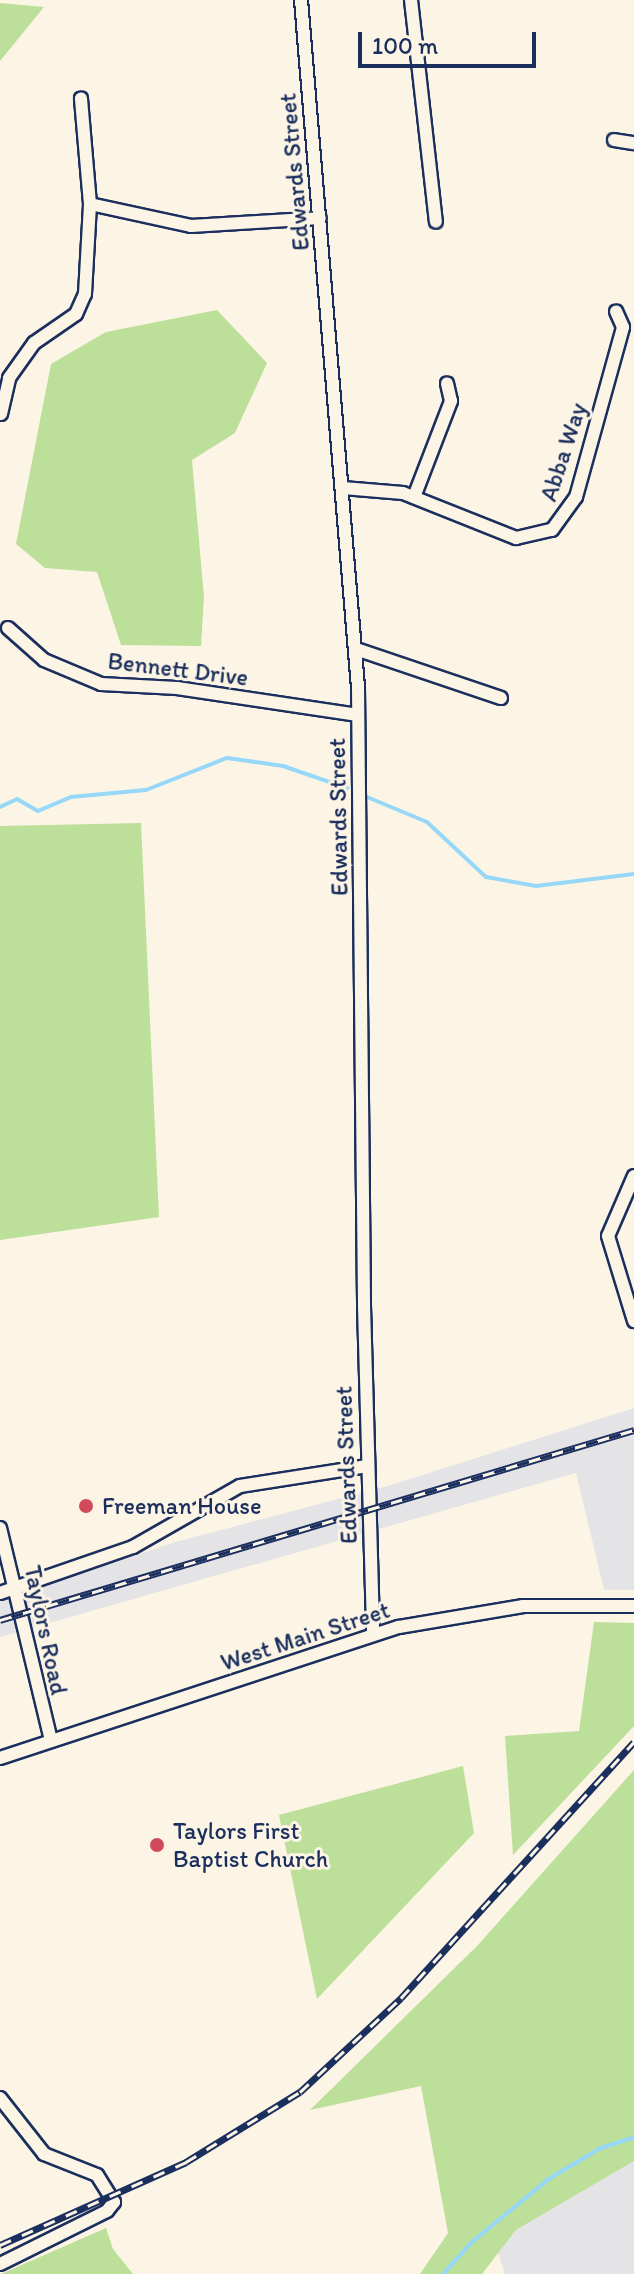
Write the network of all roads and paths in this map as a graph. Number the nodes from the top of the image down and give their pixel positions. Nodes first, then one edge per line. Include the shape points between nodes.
1 (301, 0) edge
2 (411, 0) edge
3 (81, 98) dead end
4 (614, 140) dead end
5 (634, 143) edge
6 (90, 204) junction
7 (320, 218) junction
8 (436, 222) dead end
9 (616, 311) dead end
10 (447, 383) dead end
11 (1, 414) edge
12 (343, 488) junction
13 (414, 497) junction
14 (8, 628) dead end
15 (356, 649) junction
16 (501, 698) dead end
17 (358, 715) junction
18 (634, 1176) edge
19 (634, 1321) edge
20 (367, 1466) junction
21 (0, 1528) edge
22 (15, 1587) junction
23 (0, 1593) edge
24 (634, 1606) edge
25 (373, 1635) junction
26 (51, 1741) junction
27 (0, 1758) edge
28 (0, 2098) edge
29 (0, 2264) edge

1 - 7 street, Edwards Street
2 - 8 street
3 - 6 street
4 - 5 street
6 - 7 street via 191,226
6 - 11 street via 83,303 76,314 34,343 9,378
7 - 12 street, Edwards Street
9 - 13 street, Abba Way via 623,327 576,497 552,530 516,538 497,534
10 - 13 street via 451,401
12 - 13 street, Abba Way via 382,487
12 - 15 street, Edwards Street
14 - 17 street, Bennett Drive via 44,660 101,684 177,688
15 - 16 street
15 - 17 street, Edwards Street
17 - 20 street, Edwards Street
18 - 19 street via 608,1236
20 - 22 street via 240,1486 133,1547
20 - 25 street, Edwards Street
21 - 22 street, Taylors Road
22 - 23 street
22 - 26 street, Taylors Road
24 - 25 street, West Main Street via 490,1609
25 - 26 street, West Main Street
26 - 27 street, West Main Street
28 - 29 street via 44,2154 97,2175 112,2195 107,2211

